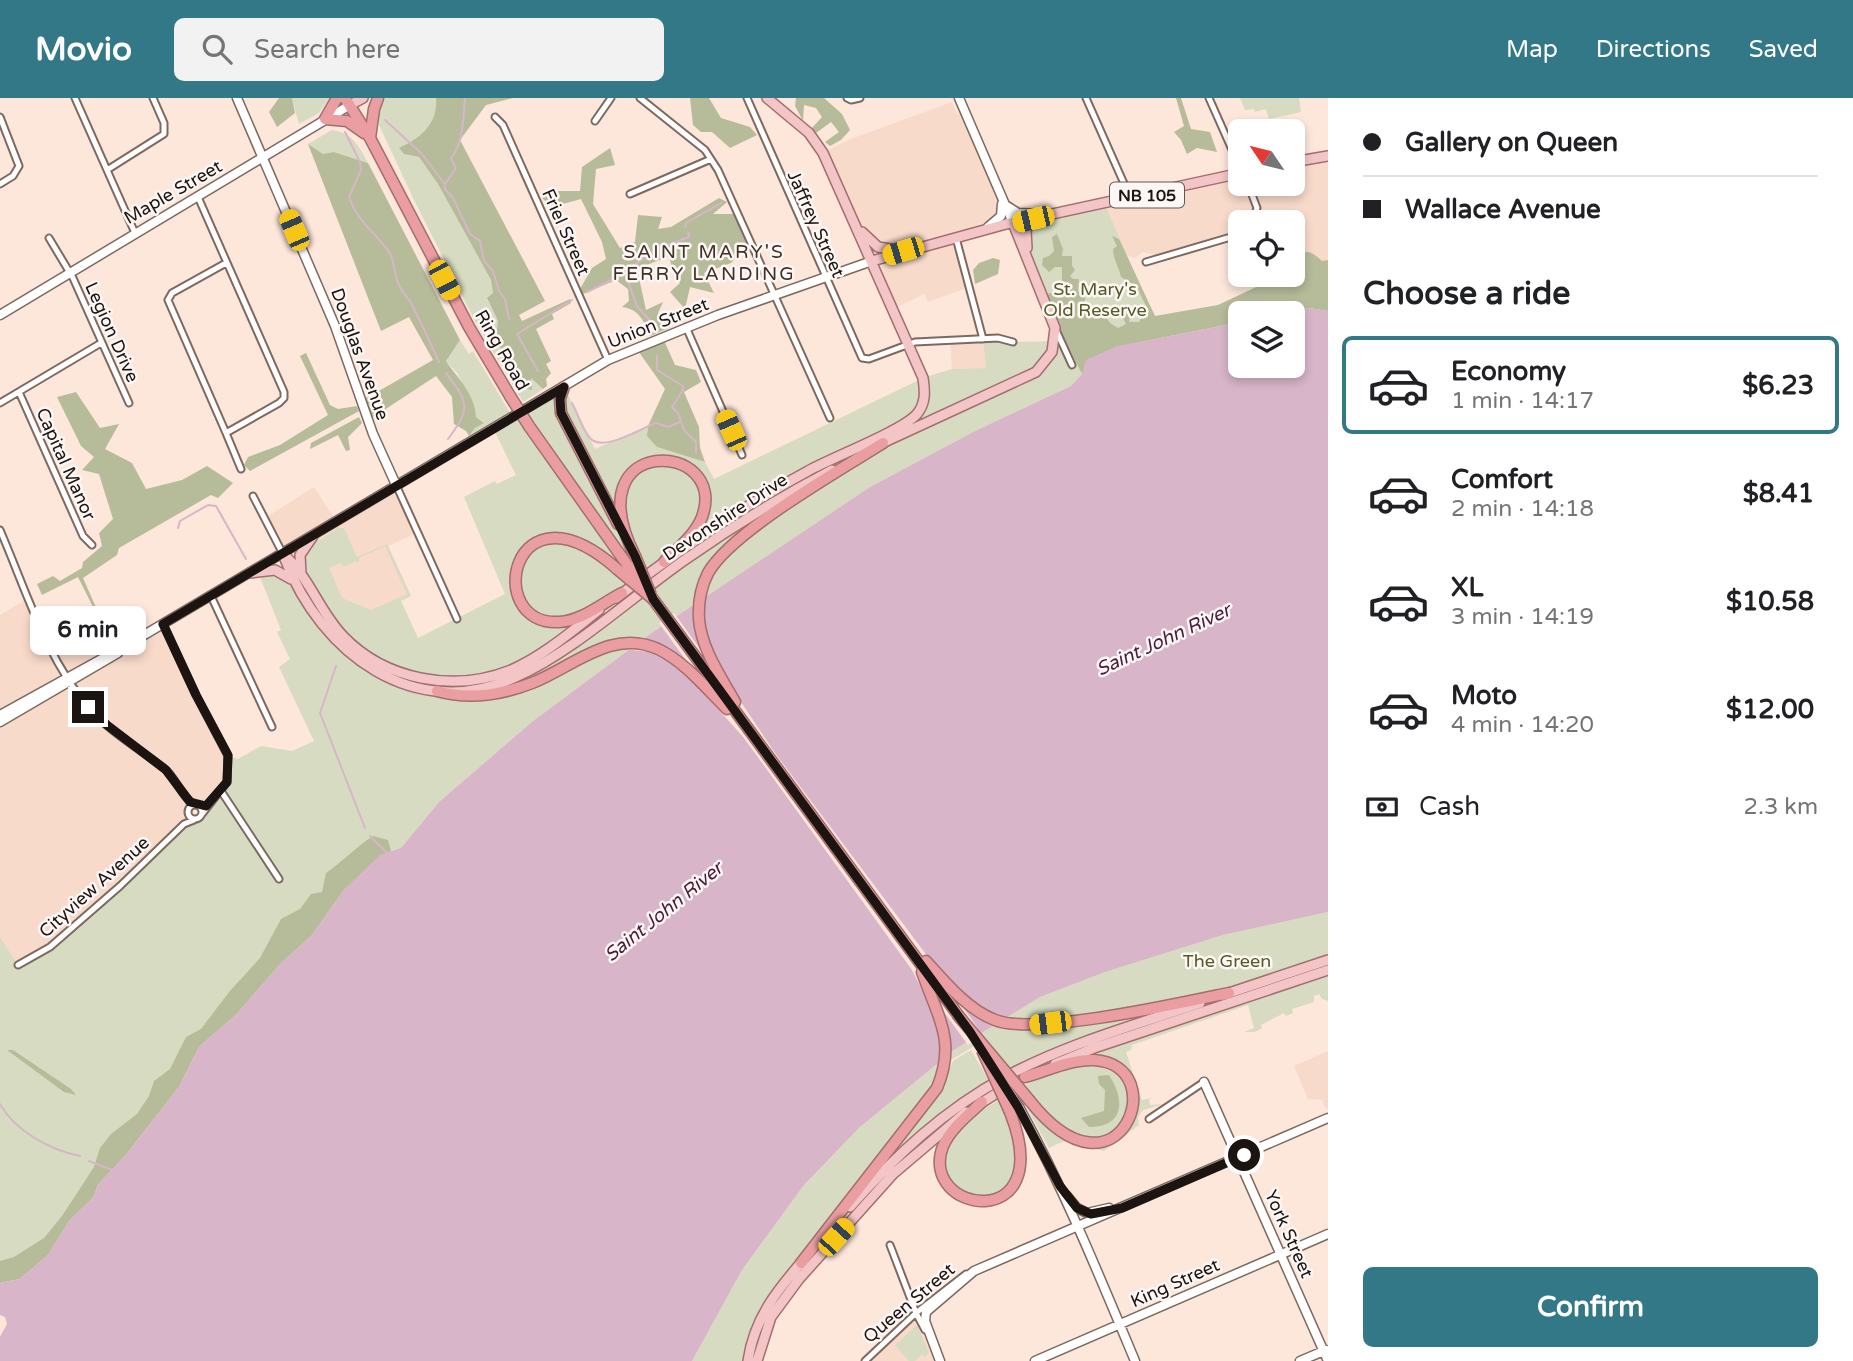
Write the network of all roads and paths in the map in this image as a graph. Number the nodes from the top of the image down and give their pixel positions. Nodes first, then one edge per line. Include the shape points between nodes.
1 (75, 98) edge
2 (153, 98) edge
3 (237, 98) edge
4 (337, 98) edge
5 (363, 98) edge
6 (378, 98) edge
7 (611, 98) edge
8 (640, 98) edge
9 (747, 98) edge
10 (767, 98) edge
11 (847, 98) edge
12 (860, 98) edge
13 (959, 98) edge
14 (1086, 98) edge
15 (1209, 98) edge
16 (348, 100) edge
17 (0, 117) edge
18 (495, 117) dead end
19 (325, 119) junction
20 (595, 121) dead end
21 (370, 138) junction
22 (1228, 142) edge
23 (1328, 156) edge
24 (263, 159) junction
25 (711, 159) junction
26 (1306, 160) edge
27 (107, 170) junction
28 (1228, 175) edge
29 (0, 184) edge
30 (630, 194) dead end
31 (198, 197) junction
32 (1131, 199) junction
33 (1002, 201) junction
34 (1054, 215) junction
35 (1033, 219) junction
36 (854, 221) junction
37 (1013, 223) junction
38 (985, 230) junction
39 (135, 233) junction
40 (49, 238) dead end
41 (956, 238) junction
42 (1228, 238) edge
43 (903, 251) junction
44 (872, 261) junction
45 (1146, 262) dead end
46 (226, 263) junction
47 (1029, 263) junction
48 (69, 272) junction
49 (824, 277) junction
50 (775, 295) junction
51 (1, 311) edge
52 (686, 327) junction
53 (1055, 328) junction
54 (982, 338) junction
55 (101, 342) junction
56 (1013, 342) dead end
57 (908, 344) junction
58 (608, 360) junction
59 (1072, 365) dead end
60 (564, 387) junction
61 (19, 392) junction
62 (0, 403) edge
63 (129, 403) dead end
64 (830, 418) dead end
65 (226, 433) junction
66 (883, 443) junction
67 (742, 455) dead end
68 (241, 469) dead end
69 (397, 487) junction
70 (253, 496) dead end
71 (0, 530) edge
72 (313, 536) junction
73 (627, 540) junction
74 (92, 545) dead end
75 (8, 547) junction
76 (0, 552) edge
77 (283, 554) junction
78 (664, 562) junction
79 (626, 563) junction
80 (250, 573) junction
81 (298, 579) junction
82 (622, 593) junction
83 (211, 596) junction
84 (653, 599) junction
85 (457, 619) dead end
86 (163, 624) junction
87 (68, 680) junction
88 (437, 691) junction
89 (0, 715) edge
90 (0, 722) edge
91 (272, 727) dead end
92 (752, 733) junction
93 (221, 791) junction
94 (187, 799) junction
95 (197, 805) junction
96 (206, 806) junction
97 (188, 811) junction
98 (202, 814) junction
99 (194, 820) junction
100 (184, 824) junction
101 (279, 879) dead end
102 (909, 948) junction
103 (1328, 960) edge
104 (918, 961) junction
105 (18, 965) dead end
106 (1328, 970) edge
107 (1229, 993) junction
108 (957, 1014) junction
109 (1026, 1077) junction
110 (1204, 1082) joint
111 (982, 1102) junction
112 (1014, 1110) junction
113 (1328, 1118) edge
114 (1149, 1119) dead end
115 (1238, 1157) junction
116 (1060, 1186) junction
117 (1122, 1208) junction
118 (1078, 1226) junction
119 (1328, 1234) edge
120 (890, 1245) dead end
121 (1281, 1255) junction
122 (801, 1263) junction
123 (974, 1271) junction
124 (916, 1313) junction
125 (1119, 1324) junction
126 (932, 1341) junction
127 (1326, 1350) edge
128 (940, 1359) edge
129 (748, 1361) edge
130 (757, 1361) edge
131 (865, 1361) edge
132 (1035, 1361) edge
133 (1135, 1361) edge
134 (1300, 1361) edge
135 (1328, 1361) edge

1 - 27 street
2 - 27 street via 164,134
3 - 24 main road, Douglas Avenue
4 - 19 highway
5 - 16 main road, Maple Street
6 - 21 highway
7 - 20 street
8 - 25 street
9 - 49 street, Jaffrey Street
10 - 36 main road via 799,122 816,142
11 - 12 street
13 - 33 main road
14 - 32 street
15 - 22 street
16 - 19 main road, Maple Street
16 - 21 highway, Ring Road
17 - 29 street via 19,166
18 - 58 street, Friel Street via 503,125
19 - 21 highway via 347,121
19 - 24 main road, Maple Street
21 - 79 highway, Ring Road, bridge via 487,359
23 - 26 main road
24 - 31 main road, Maple Street
24 - 69 main road, Douglas Avenue
25 - 30 street
25 - 50 street
27 - 39 street
28 - 32 main road, Union Street / NB 105
31 - 39 main road, Maple Street
31 - 46 street
32 - 34 main road, Union Street / NB 105
33 - 34 main road via 1012,212
33 - 37 main road
33 - 38 main road via 1001,216
34 - 35 main road, Union Street / NB 105
35 - 37 main road, Union Street / NB 105
35 - 47 main road via 1026,230
36 - 43 main road via 877,247
36 - 44 main road, Devonshire Drive
37 - 38 main road, Union Street / NB 105
37 - 47 main road
38 - 41 main road, Union Street / NB 105
39 - 48 main road, Maple Street
40 - 48 street, Legion Drive
41 - 43 main road, Union Street / NB 105
41 - 54 street
42 - 45 street
43 - 44 main road, Union Street / NB 105
44 - 49 main road, Union Street
44 - 57 main road, Devonshire Drive
46 - 65 street via 172,293 168,300
46 - 65 street via 284,398
47 - 53 main road
48 - 51 main road, Maple Street
48 - 55 street, Legion Drive
49 - 50 main road, Union Street
49 - 57 street, Jaffrey Street via 864,359
50 - 52 main road, Union Street
50 - 64 street
52 - 58 main road, Union Street
52 - 67 street
53 - 59 street
53 - 66 main road, Devonshire Drive via 1052,352 1036,372
54 - 56 street
54 - 57 street
55 - 61 street
55 - 63 street, Legion Drive
57 - 78 main road, Devonshire Drive via 925,388 923,405 910,420 775,489
58 - 60 main road, Union Street
60 - 69 main road, Union Street
60 - 73 highway via 561,413
61 - 62 street
61 - 74 street, Capital Manor via 83,536
65 - 68 street
66 - 88 main road, Devonshire Drive via 738,524 527,672 495,685
66 - 92 highway via 774,514 729,548 708,572 701,595 701,633
69 - 72 main road, Union Street
69 - 85 street, Douglas Avenue
70 - 77 street
71 - 75 street
72 - 77 main road, Union Street
72 - 81 main road via 300,555
73 - 78 highway via 620,502 629,476 650,460 671,460 690,469 702,485 703,515 691,535
73 - 79 highway
75 - 76 street
75 - 87 street
77 - 80 main road, Union Street
77 - 81 main road, Devonshire Drive
78 - 82 main road, Devonshire Drive
79 - 82 highway via 573,539 552,537 522,555 516,567 516,591 529,612 549,622 586,614
79 - 84 highway, bridge
79 - 84 highway, bridge
80 - 81 main road via 275,570
80 - 83 main road, Union Street
81 - 82 main road, Devonshire Drive via 333,625 366,655 409,675 442,681 471,680 513,669
81 - 88 main road, Devonshire Drive via 319,622 360,663 397,681
83 - 86 main road, Union Street
83 - 91 street
84 - 92 highway
86 - 87 main road, Union Street
86 - 93 street via 228,755 227,782
87 - 89 main road
87 - 90 main road
87 - 94 street via 96,715 172,775
88 - 92 highway via 461,696 511,690 622,643 656,649 681,664
92 - 102 highway
93 - 96 street
93 - 101 street
94 - 95 street
94 - 97 street
95 - 96 street
95 - 97 street
95 - 98 street
96 - 98 street
97 - 99 street
97 - 100 street
98 - 99 street, Cityview Avenue
99 - 100 street, Cityview Avenue
100 - 105 street, Cityview Avenue via 50,947
102 - 104 highway
102 - 107 highway via 975,1009 995,1020 1019,1025
103 - 107 main road
104 - 108 highway
104 - 122 highway via 943,1025 947,1052 937,1088
106 - 109 main road via 1094,1048
107 - 122 main road via 1059,1051 966,1101 899,1154
108 - 109 highway, bridge via 1064,1135 1090,1143 1110,1139 1132,1114 1134,1098 1123,1074 1108,1064 1093,1060 1071,1063
108 - 112 highway, bridge
109 - 111 main road
110 - 114 street
110 - 115 main road, York Street
111 - 112 highway via 949,1136 942,1153 943,1175 950,1188 964,1198 989,1201 1003,1195 1016,1181 1022,1155
111 - 130 main road via 905,1162 799,1279 771,1317
112 - 116 main road
113 - 115 main road, Queen Street
115 - 117 main road, Queen Street
115 - 121 main road, York Street
116 - 117 main road via 1077,1208 1087,1213
116 - 118 main road
117 - 118 main road, Queen Street
118 - 123 main road, Queen Street
118 - 125 main road
119 - 121 main road, King Street
120 - 124 street
121 - 125 main road, King Street
121 - 127 main road, York Street
122 - 129 main road via 761,1316
123 - 124 street, Queen Street
123 - 126 main road, Queen Street via 926,1312
124 - 126 street
124 - 131 street, Queen Street
125 - 132 main road, King Street
125 - 133 main road
126 - 128 main road
127 - 134 main road
127 - 135 main road, York Street

